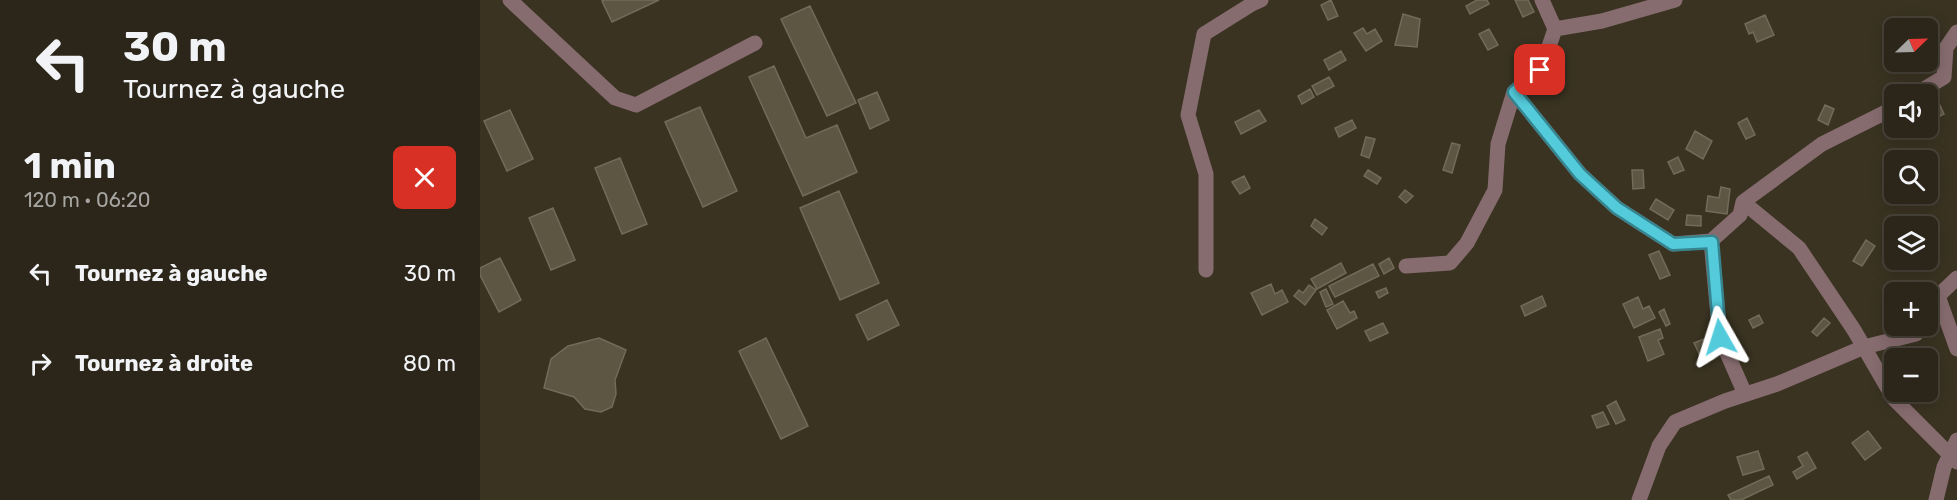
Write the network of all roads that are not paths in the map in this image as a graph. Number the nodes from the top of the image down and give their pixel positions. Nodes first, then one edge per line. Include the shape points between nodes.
1 (510, 0) edge
2 (1262, 0) edge
3 (1542, 0) edge
4 (1675, 0) edge
5 (1555, 29) junction
6 (1957, 32) edge
7 (754, 43) dead end
8 (1932, 84) edge
9 (1514, 92) junction
10 (1884, 113) edge
11 (1743, 202) junction
12 (1712, 242) junction
13 (1406, 266) dead end
14 (1206, 270) dead end
15 (1957, 278) edge
16 (1938, 296) joint
17 (1908, 336) edge
18 (1864, 347) junction
19 (1957, 349) edge
20 (1745, 394) junction
21 (1957, 440) edge
22 (1954, 458) edge
23 (1639, 500) edge
24 (1936, 500) edge

1 - 7 street via 615,98 636,105
2 - 14 street via 1204,34 1188,115 1206,174
3 - 5 street
4 - 5 street via 1602,21
5 - 9 street via 1540,70
6 - 8 street via 1946,48 1944,77
9 - 12 street via 1580,174 1617,208 1673,244
9 - 13 street via 1498,144 1495,190 1467,243 1450,263
10 - 11 street via 1822,144
11 - 12 street via 1740,215
11 - 18 street via 1799,248
12 - 20 street via 1720,337
15 - 16 street
16 - 19 street
17 - 18 street
18 - 20 street
18 - 22 street via 1894,399
20 - 23 street via 1675,422 1659,446
21 - 22 street
22 - 24 street via 1944,467

